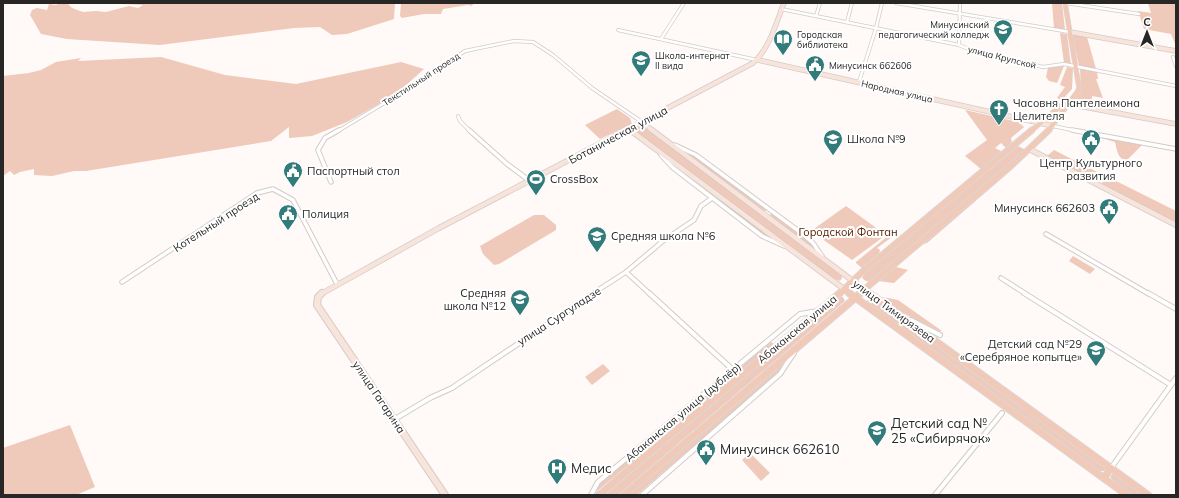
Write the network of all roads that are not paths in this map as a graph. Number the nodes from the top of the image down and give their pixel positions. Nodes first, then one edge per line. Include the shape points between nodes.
1 (684, 3) edge
2 (784, 3) edge
3 (820, 3) edge
4 (852, 3) edge
5 (882, 3) edge
6 (896, 3) edge
7 (960, 3) edge
8 (1065, 3) edge
9 (1103, 3) edge
10 (781, 9) junction
11 (1104, 9) junction
12 (960, 13) junction
13 (1140, 14) dead end
14 (816, 16) junction
15 (847, 22) junction
16 (876, 28) junction
17 (618, 30) dead end
18 (1070, 32) junction
19 (661, 39) junction
20 (959, 45) junction
21 (1176, 51) edge
22 (1173, 57) dead end
23 (758, 60) junction
24 (1176, 66) edge
25 (1076, 67) junction
26 (859, 82) junction
27 (1176, 86) edge
28 (1069, 102) junction
29 (458, 116) dead end
30 (642, 122) junction
31 (1040, 124) junction
32 (1176, 124) edge
33 (1053, 126) junction
34 (630, 129) junction
35 (1034, 129) junction
36 (1046, 134) junction
37 (1017, 143) junction
38 (654, 147) junction
39 (1029, 149) junction
40 (1176, 149) edge
41 (530, 181) junction
42 (331, 182) dead end
43 (712, 198) junction
44 (1176, 226) edge
45 (1046, 234) dead end
46 (792, 250) junction
47 (626, 272) junction
48 (1001, 278) dead end
49 (853, 281) junction
50 (122, 282) dead end
51 (337, 284) junction
52 (844, 289) junction
53 (864, 289) junction
54 (855, 297) junction
55 (318, 298) joint
56 (1176, 309) edge
57 (821, 310) junction
58 (900, 315) junction
59 (940, 335) dead end
60 (798, 348) junction
61 (734, 370) junction
62 (1176, 378) edge
63 (1171, 385) junction
64 (1002, 413) dead end
65 (395, 419) junction
66 (1111, 468) junction
67 (1104, 478) junction
68 (444, 495) edge
69 (590, 495) edge
70 (599, 495) edge
71 (624, 495) edge
72 (642, 495) edge
73 (935, 495) edge
74 (1127, 495) edge
75 (1148, 495) edge

1 - 19 street
2 - 10 street
3 - 14 street
4 - 15 street
5 - 16 street
6 - 12 street
7 - 12 street
8 - 11 street
8 - 18 main road, Абаканская улица
9 - 11 street
10 - 14 street, улица Крупской
10 - 23 street via 764,52
11 - 13 street
12 - 18 street
12 - 20 street
14 - 15 street, улица Крупской
15 - 16 street, улица Крупской
16 - 20 street, улица Крупской
16 - 26 street
17 - 19 street, Народная улица
18 - 21 street
18 - 25 main road, Абаканская улица
19 - 23 street, Народная улица
20 - 25 street, улица Крупской via 973,51 1043,67 1064,64
22 - 24 street
23 - 26 street, Народная улица
23 - 30 street, Ботаническая улица
25 - 27 street, улица Крупской
25 - 28 main road, Абаканская улица via 1078,91
26 - 31 street, Народная улица
28 - 31 main road, Абаканская улица via 1063,104
28 - 32 street
28 - 33 main road, Абаканская улица
29 - 41 street via 460,121 507,164
30 - 34 street, Ботаническая улица
30 - 42 street, Текстильный проезд via 592,88 553,55 533,42 504,42 465,51 396,96 324,138 318,150
30 - 49 street, улица Тимирязева
31 - 33 street, Народная улица
31 - 35 main road, Абаканская улица
33 - 36 main road, Абаканская улица
33 - 40 street, Народная улица
34 - 38 street, улица Тимирязева
34 - 41 street, Ботаническая улица
35 - 36 main road via 1042,129
35 - 37 main road, Абаканская улица
36 - 39 main road, Абаканская улица
37 - 39 main road
37 - 49 main road, Абаканская улица
38 - 43 street via 672,167
38 - 46 street, улица Тимирязева
39 - 44 street
39 - 53 main road, Абаканская улица
41 - 51 street, Ботаническая улица
43 - 46 street via 762,236
43 - 47 street, улица Сургуладзе via 701,206 694,220 663,241
45 - 56 street
46 - 52 street, улица Тимирязева
47 - 61 street
47 - 65 street, улица Сургуладзе via 452,388 420,403
48 - 63 street
49 - 52 main road, Абаканская улица
49 - 53 main road, улица Тимирязева
50 - 51 street, Котельный проезд via 257,194 273,189 293,200
51 - 55 street, Ботаническая улица via 324,291
52 - 54 main road, улица Тимирязева
52 - 57 main road, Абаканская улица
53 - 54 main road, Абаканская улица
53 - 58 main road, улица Тимирязева
54 - 60 main road, Абаканская улица
54 - 67 main road, улица Тимирязева
55 - 65 street, улица Гагарина via 318,305
57 - 61 street, Абаканская улица (дублёр) via 800,314
57 - 70 main road, Абаканская улица
58 - 59 street
58 - 66 main road, улица Тимирязева
60 - 71 main road, Абаканская улица
60 - 72 street via 780,374
61 - 69 street, Абаканская улица (дублёр) via 598,482
62 - 63 street
63 - 66 street
64 - 73 street
65 - 68 street, улица Гагарина
66 - 67 main road
66 - 75 main road, улица Тимирязева
67 - 74 main road, улица Тимирязева

